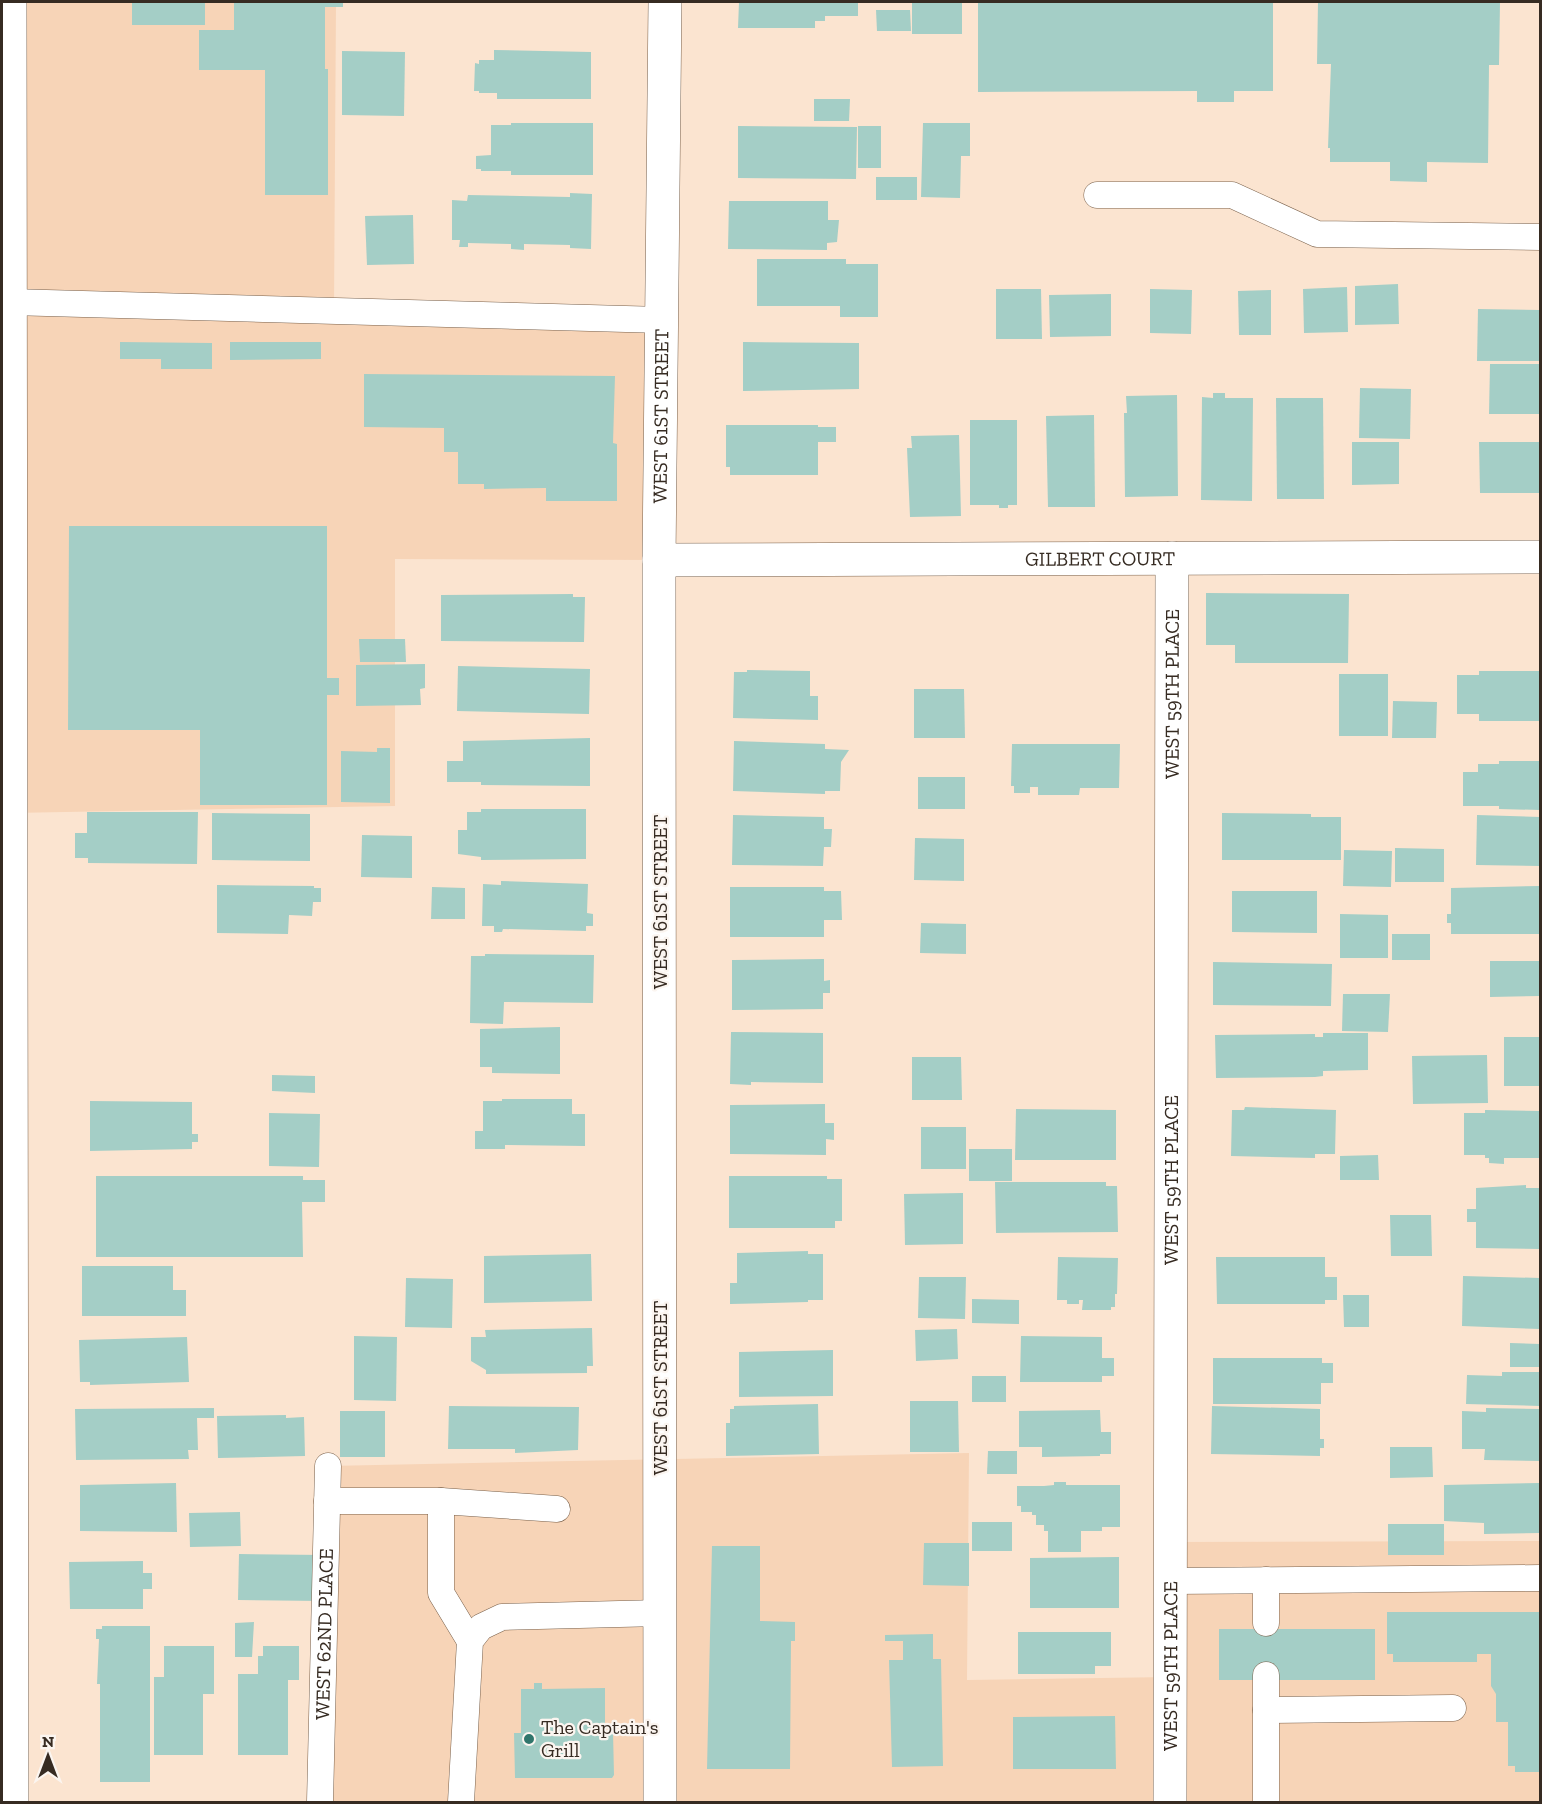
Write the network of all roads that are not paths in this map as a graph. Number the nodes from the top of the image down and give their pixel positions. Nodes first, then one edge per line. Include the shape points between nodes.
1 (10, 2) edge
2 (665, 2) edge
3 (1097, 195) dead end
4 (1540, 237) edge
5 (10, 302) junction
6 (662, 320) junction
7 (1540, 556) edge
8 (1172, 558) junction
9 (659, 560) junction
10 (328, 1466) dead end
11 (327, 1501) junction
12 (441, 1501) junction
13 (557, 1509) dead end
14 (1540, 1578) edge
15 (1266, 1580) junction
16 (1170, 1581) junction
17 (660, 1613) junction
18 (1266, 1623) dead end
19 (470, 1641) junction
20 (1266, 1675) dead end
21 (1453, 1708) dead end
22 (1266, 1710) junction
23 (12, 1803) edge
24 (320, 1803) edge
25 (461, 1803) edge
26 (660, 1803) edge
27 (1170, 1803) edge
28 (1266, 1803) edge

1 - 5 street
2 - 6 street, WEST 61ST STREET
3 - 4 lane via 1232,195 1317,234
5 - 6 lane
5 - 23 street
6 - 9 street, WEST 61ST STREET
7 - 8 street, GILBERT COURT
8 - 9 street, GILBERT COURT
8 - 16 street, WEST 59TH PLACE
9 - 17 street, WEST 61ST STREET
10 - 11 lane, WEST 62ND PLACE
11 - 12 lane
11 - 24 lane, WEST 62ND PLACE
12 - 13 lane
12 - 19 lane via 441,1593
14 - 15 lane
15 - 16 lane
15 - 18 lane
16 - 27 street, WEST 59TH PLACE
17 - 19 lane via 502,1617 482,1627
17 - 26 street, WEST 61ST STREET
19 - 25 lane
20 - 22 lane
21 - 22 lane
22 - 28 lane

